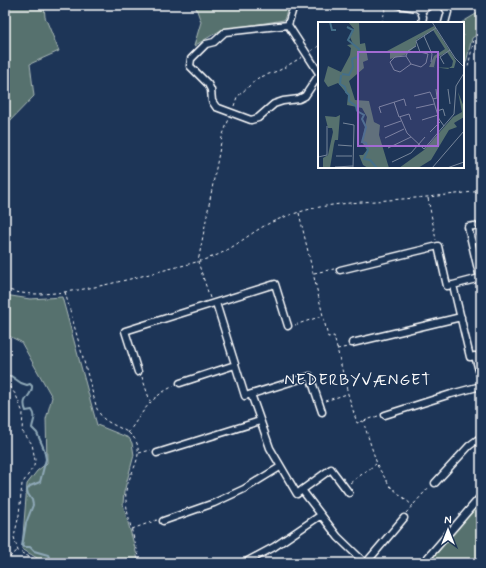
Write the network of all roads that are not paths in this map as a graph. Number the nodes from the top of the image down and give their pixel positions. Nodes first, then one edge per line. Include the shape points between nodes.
1 (294, 5) edge
2 (399, 5) edge
3 (430, 5) edge
4 (444, 5) edge
5 (421, 11) junction
6 (422, 22) edge
7 (445, 22) edge
8 (288, 25) junction
9 (318, 72) edge
10 (318, 76) edge
11 (474, 226) dead end
12 (340, 270) road end
13 (453, 285) junction
14 (214, 304) junction
15 (460, 317) junction
16 (288, 326) road end
17 (352, 343) road end
18 (478, 356) edge
19 (235, 365) junction
20 (138, 372) road end
21 (481, 378) edge
22 (180, 383) road end
23 (481, 386) edge
24 (251, 394) junction
25 (322, 412) dead end
26 (385, 415) road end
27 (260, 421) junction
28 (481, 437) edge
29 (158, 453) dead end
30 (280, 467) junction
31 (434, 483) road end
32 (302, 490) junction
33 (349, 493) dead end
34 (481, 496) edge
35 (321, 515) junction
36 (404, 518) road end
37 (163, 521) road end
38 (244, 563) edge
39 (365, 563) edge
40 (423, 563) edge

1 - 8 street
2 - 5 street
3 - 5 street
4 - 7 street via 448,12
5 - 6 street
8 - 9 street
8 - 10 street via 225,32 214,42 206,44 191,59 190,66 208,84 216,107 251,120 258,118 274,104 305,96
11 - 13 street via 468,227 480,278
12 - 13 street via 438,246 447,286
13 - 15 street
14 - 16 street via 275,284
14 - 19 street
14 - 20 street via 125,331
15 - 17 street
15 - 18 street via 470,357
18 - 21 street
19 - 22 street
19 - 24 street via 245,396
23 - 26 street
24 - 25 street via 310,376
24 - 27 street
27 - 29 street
27 - 30 street
28 - 31 street
30 - 32 street via 297,494
30 - 37 street via 244,489 214,503
32 - 33 street via 331,469
32 - 35 street
34 - 40 street
35 - 38 street via 274,547
35 - 39 street via 338,537
36 - 39 street

